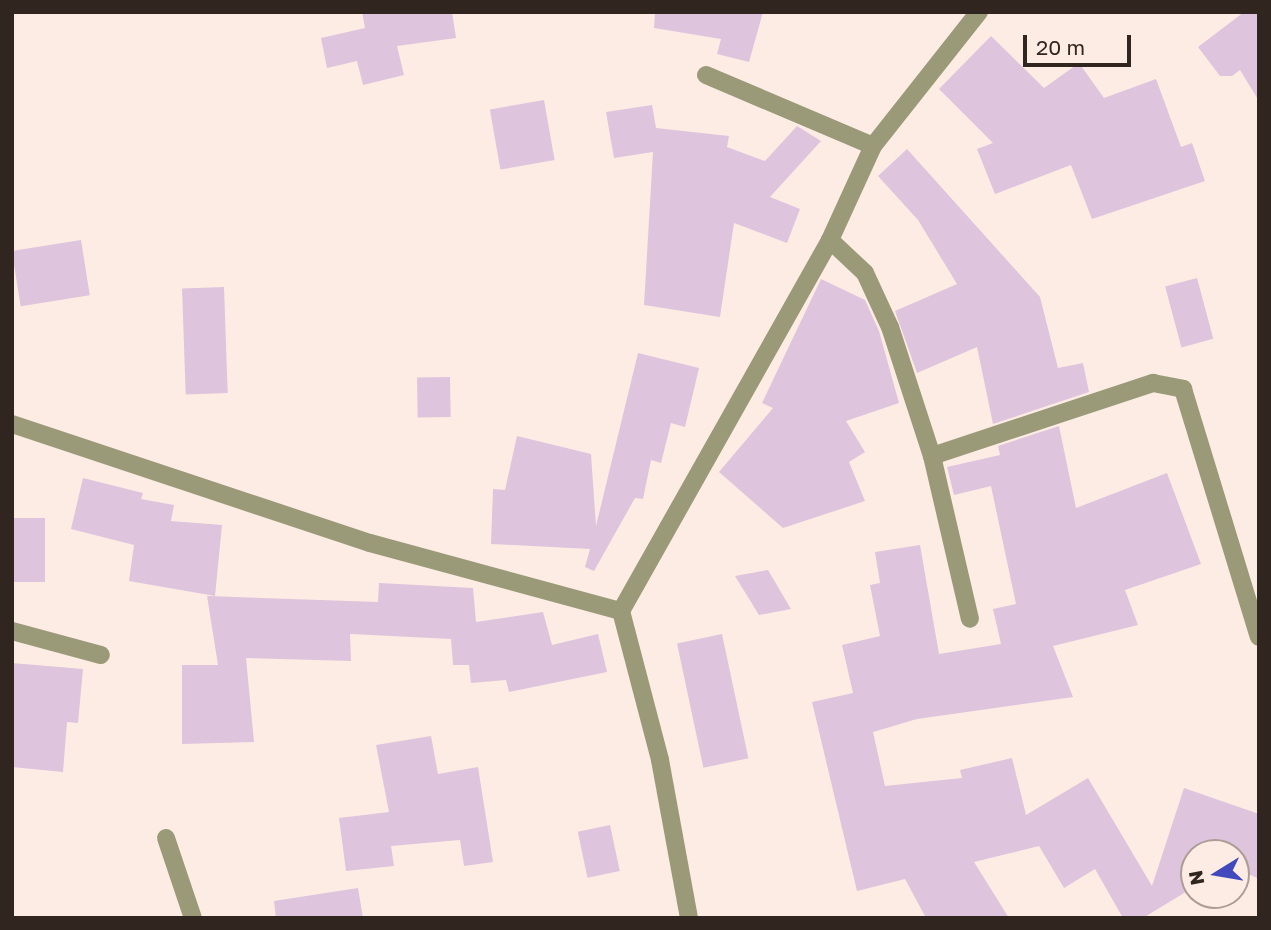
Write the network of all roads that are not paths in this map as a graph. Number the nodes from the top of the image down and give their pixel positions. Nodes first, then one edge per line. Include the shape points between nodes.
1 (979, 12) edge
2 (706, 75) dead end
3 (873, 146) junction
4 (830, 240) junction
5 (12, 424) edge
6 (932, 456) junction
7 (621, 611) junction
8 (970, 619) dead end
9 (12, 631) edge
10 (1259, 636) edge
11 (101, 655) dead end
12 (166, 838) dead end
13 (193, 918) edge
14 (689, 918) edge

1 - 3 street
2 - 3 street
3 - 4 street
4 - 6 street via 865,273 890,327
4 - 7 street
5 - 7 street via 370,543
6 - 8 street
6 - 10 street via 1153,383 1182,389
7 - 14 street via 660,760
9 - 11 street
12 - 13 street

